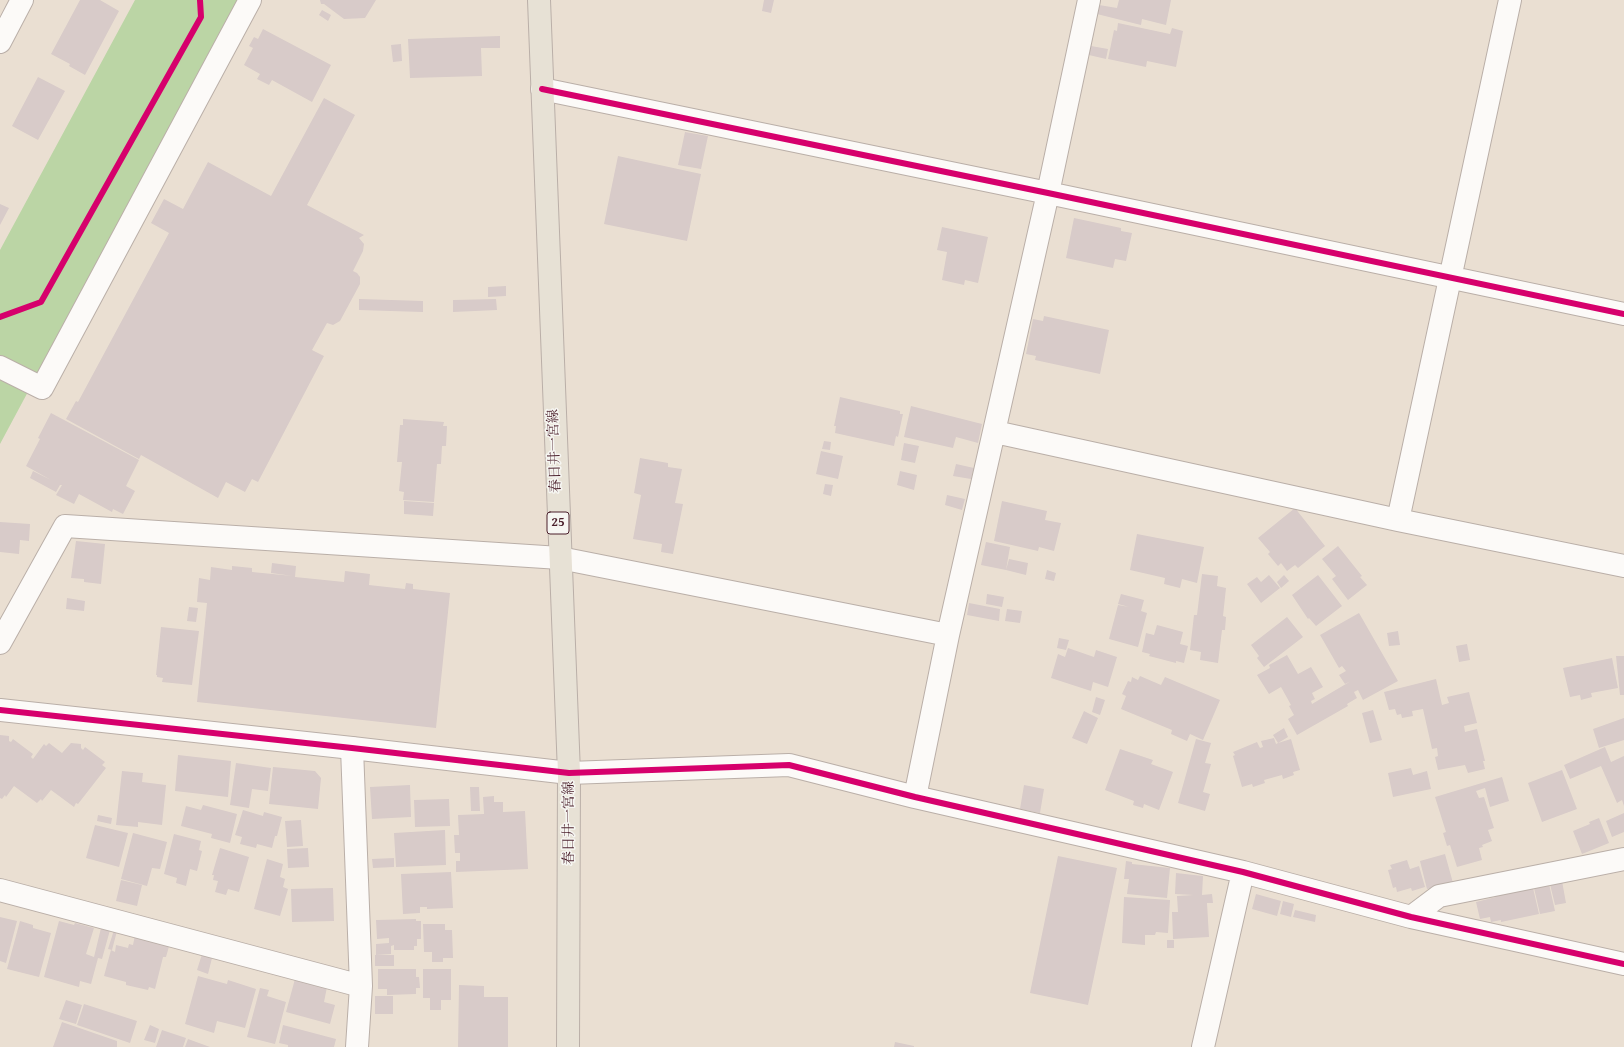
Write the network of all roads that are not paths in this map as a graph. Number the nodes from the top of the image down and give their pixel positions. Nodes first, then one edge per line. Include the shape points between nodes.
1 (22, 0) edge
2 (250, 0) edge
3 (539, 0) edge
4 (1089, 0) edge
5 (1510, 0) edge
6 (0, 42) edge
7 (542, 89) junction
8 (1048, 193) junction
9 (1451, 277) junction
10 (1624, 314) edge
11 (0, 366) edge
12 (995, 432) junction
13 (1398, 520) junction
14 (560, 558) junction
15 (1624, 566) edge
16 (948, 635) junction
17 (0, 643) edge
18 (0, 710) edge
19 (352, 748) junction
20 (569, 773) junction
21 (915, 797) junction
22 (1624, 859) edge
23 (1243, 872) junction
24 (0, 890) edge
25 (1411, 917) junction
26 (1624, 964) edge
27 (361, 986) junction
28 (357, 1047) edge
29 (568, 1047) edge
30 (1203, 1047) edge

1 - 6 street
2 - 11 street via 42,388
3 - 7 main road, 春日井一宮線 / 25
4 - 8 street
5 - 9 street
7 - 8 street
7 - 14 main road, 春日井一宮線 / 25
8 - 9 street
8 - 12 street
9 - 10 street
9 - 13 street
12 - 13 street
12 - 16 street
13 - 15 street
14 - 16 street
14 - 17 street via 65,526
14 - 20 main road, 春日井一宮線 / 25
16 - 21 street
18 - 19 street
19 - 20 street
19 - 27 street
20 - 21 street via 789,765
20 - 29 main road, 春日井一宮線 / 25
21 - 23 street
22 - 25 street via 1439,896
23 - 25 street
23 - 30 street
24 - 27 street
25 - 26 street
27 - 28 street

